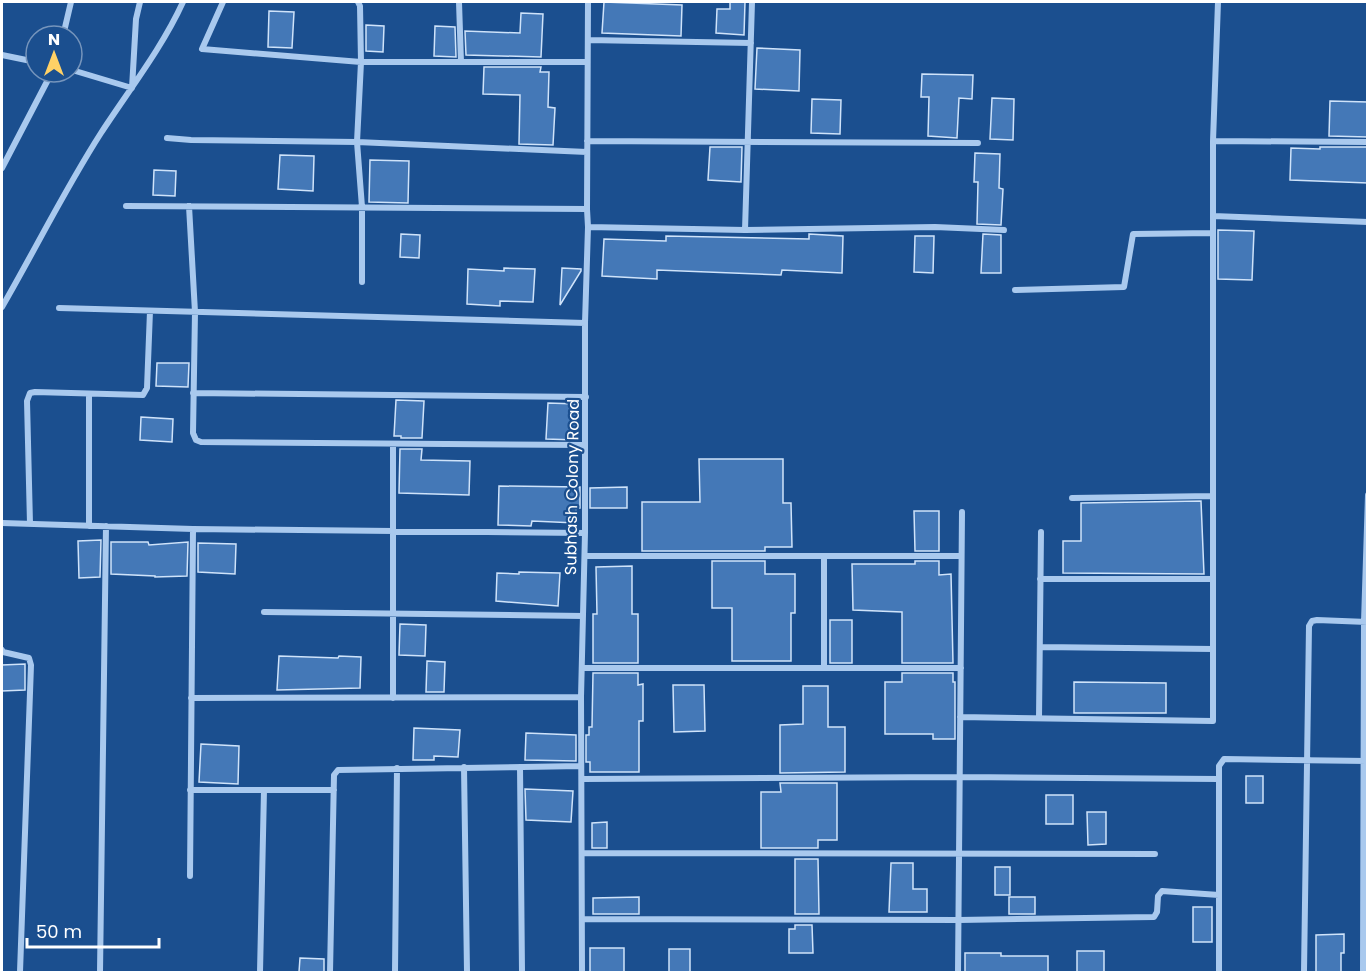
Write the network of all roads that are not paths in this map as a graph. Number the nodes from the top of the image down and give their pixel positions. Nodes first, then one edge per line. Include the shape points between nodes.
1 (71, 2) edge
2 (140, 2) edge
3 (183, 2) edge
4 (223, 2) edge
5 (358, 2) edge
6 (459, 2) edge
7 (588, 2) edge
8 (752, 2) edge
9 (1218, 2) edge
10 (66, 24) edge
11 (588, 40) junction
12 (751, 43) junction
13 (2, 55) edge
14 (24, 60) edge
15 (361, 62) junction
16 (461, 62) junction
17 (587, 62) junction
18 (84, 74) edge
19 (46, 84) edge
20 (132, 88) junction
21 (167, 138) dead end
22 (587, 141) junction
23 (1214, 141) junction
24 (357, 142) junction
25 (748, 142) junction
26 (1368, 142) edge
27 (978, 143) dead end
28 (587, 152) junction
29 (2, 168) edge
30 (126, 206) dead end
31 (189, 206) junction
32 (362, 207) junction
33 (587, 208) junction
34 (1213, 216) junction
35 (1368, 222) edge
36 (588, 227) junction
37 (745, 230) junction
38 (1004, 230) dead end
39 (1213, 233) junction
40 (362, 282) dead end
41 (1015, 290) dead end
42 (2, 307) edge
43 (59, 308) dead end
44 (150, 311) junction
45 (195, 312) junction
46 (585, 323) junction
47 (193, 393) junction
48 (89, 394) junction
49 (586, 397) junction
50 (393, 444) junction
51 (584, 445) junction
52 (1368, 495) edge
53 (1213, 496) junction
54 (1072, 498) dead end
55 (962, 512) dead end
56 (2, 523) edge
57 (30, 524) junction
58 (89, 526) junction
59 (106, 526) junction
60 (193, 529) junction
61 (394, 531) junction
62 (1041, 532) dead end
63 (585, 533) junction
64 (585, 556) junction
65 (961, 556) junction
66 (824, 557) junction
67 (1040, 579) junction
68 (1213, 579) junction
69 (264, 612) dead end
70 (394, 614) junction
71 (583, 616) junction
72 (1366, 622) edge
73 (1040, 647) junction
74 (1213, 649) junction
75 (2, 650) edge
76 (582, 668) junction
77 (824, 668) junction
78 (961, 668) junction
79 (581, 697) junction
80 (190, 698) junction
81 (393, 698) junction
82 (960, 717) junction
83 (1039, 718) junction
84 (1307, 760) junction
85 (1366, 760) edge
86 (581, 766) junction
87 (464, 767) junction
88 (520, 767) junction
89 (397, 768) junction
90 (960, 777) junction
91 (583, 779) junction
92 (1219, 779) junction
93 (264, 789) junction
94 (334, 789) junction
95 (190, 790) junction
96 (582, 853) junction
97 (959, 854) junction
98 (1155, 854) dead end
99 (190, 876) dead end
100 (1219, 896) junction
101 (582, 919) junction
102 (959, 920) junction
103 (20, 972) edge
104 (100, 972) edge
105 (260, 972) edge
106 (330, 972) edge
107 (395, 972) edge
108 (467, 972) edge
109 (522, 972) edge
110 (582, 972) edge
111 (958, 972) edge
112 (1220, 972) edge
113 (1305, 972) edge
114 (1363, 972) edge

1 - 10 street
2 - 20 street
3 - 20 street
4 - 15 street via 202,49
5 - 15 street
6 - 16 street
7 - 11 street, Subhash Colony Road
8 - 12 street
9 - 23 street
11 - 12 street
11 - 17 street, Subhash Colony Road
12 - 25 street
13 - 14 street
15 - 16 street
15 - 24 street
16 - 17 street
17 - 22 street, Subhash Colony Road
18 - 20 street
19 - 29 street
20 - 42 street via 100,135
21 - 24 street
22 - 25 street
22 - 28 street, Subhash Colony Road
23 - 26 street
23 - 34 street
24 - 28 street
24 - 32 street
25 - 27 street
25 - 37 street
28 - 33 street, Subhash Colony Road
30 - 31 street
31 - 32 street
31 - 45 street
32 - 33 street
32 - 40 street
33 - 36 street, Subhash Colony Road
34 - 35 street
34 - 39 street
36 - 37 street
36 - 46 street, Subhash Colony Road
37 - 38 street
39 - 41 street via 1133,234 1124,287
39 - 53 street
43 - 44 street
44 - 45 street
44 - 48 street via 145,393
45 - 46 street
45 - 47 street
46 - 49 street, Subhash Colony Road
47 - 49 street
47 - 50 street via 193,433 201,442
48 - 57 street via 35,392 27,398
48 - 58 street
49 - 51 street, Subhash Colony Road
50 - 51 street
50 - 61 street
51 - 63 street, Subhash Colony Road
52 - 72 street
53 - 54 street
53 - 68 street
55 - 65 street
56 - 57 street
57 - 58 street
58 - 59 street
59 - 60 street
59 - 104 street
60 - 61 street
60 - 80 street
61 - 63 street
61 - 70 street
62 - 67 street
63 - 64 street, Subhash Colony Road
64 - 66 street
64 - 71 street, Subhash Colony Road
65 - 66 street
65 - 78 street
66 - 77 street
67 - 68 street
67 - 73 street
68 - 74 street
69 - 70 street
70 - 71 street
70 - 81 street
71 - 76 street, Subhash Colony Road
72 - 84 street via 1317,620 1309,626
72 - 85 street
73 - 74 street
73 - 83 street
74 - 83 street via 1213,721
75 - 103 street via 29,658 31,665
76 - 77 street
76 - 79 street, Subhash Colony Road
77 - 78 street
78 - 82 street
79 - 81 street
79 - 86 street, Subhash Colony Road
80 - 81 street
80 - 95 street
82 - 83 street
82 - 90 street
84 - 85 street
84 - 92 street via 1224,759 1219,766
84 - 113 street
85 - 114 street
86 - 88 street
86 - 91 street, Subhash Colony Road
87 - 88 street
87 - 89 street
87 - 108 street
88 - 109 street
89 - 94 street via 338,770
89 - 107 street
90 - 91 street
90 - 92 street
90 - 97 street
91 - 96 street, Subhash Colony Road
92 - 100 street
93 - 94 street
93 - 95 street
93 - 105 street
94 - 106 street
95 - 99 street
96 - 97 street
96 - 101 street, Subhash Colony Road
97 - 98 street
97 - 102 street
100 - 102 street via 1162,891 1154,917
100 - 112 street
101 - 102 street
101 - 110 street, Subhash Colony Road
102 - 111 street

